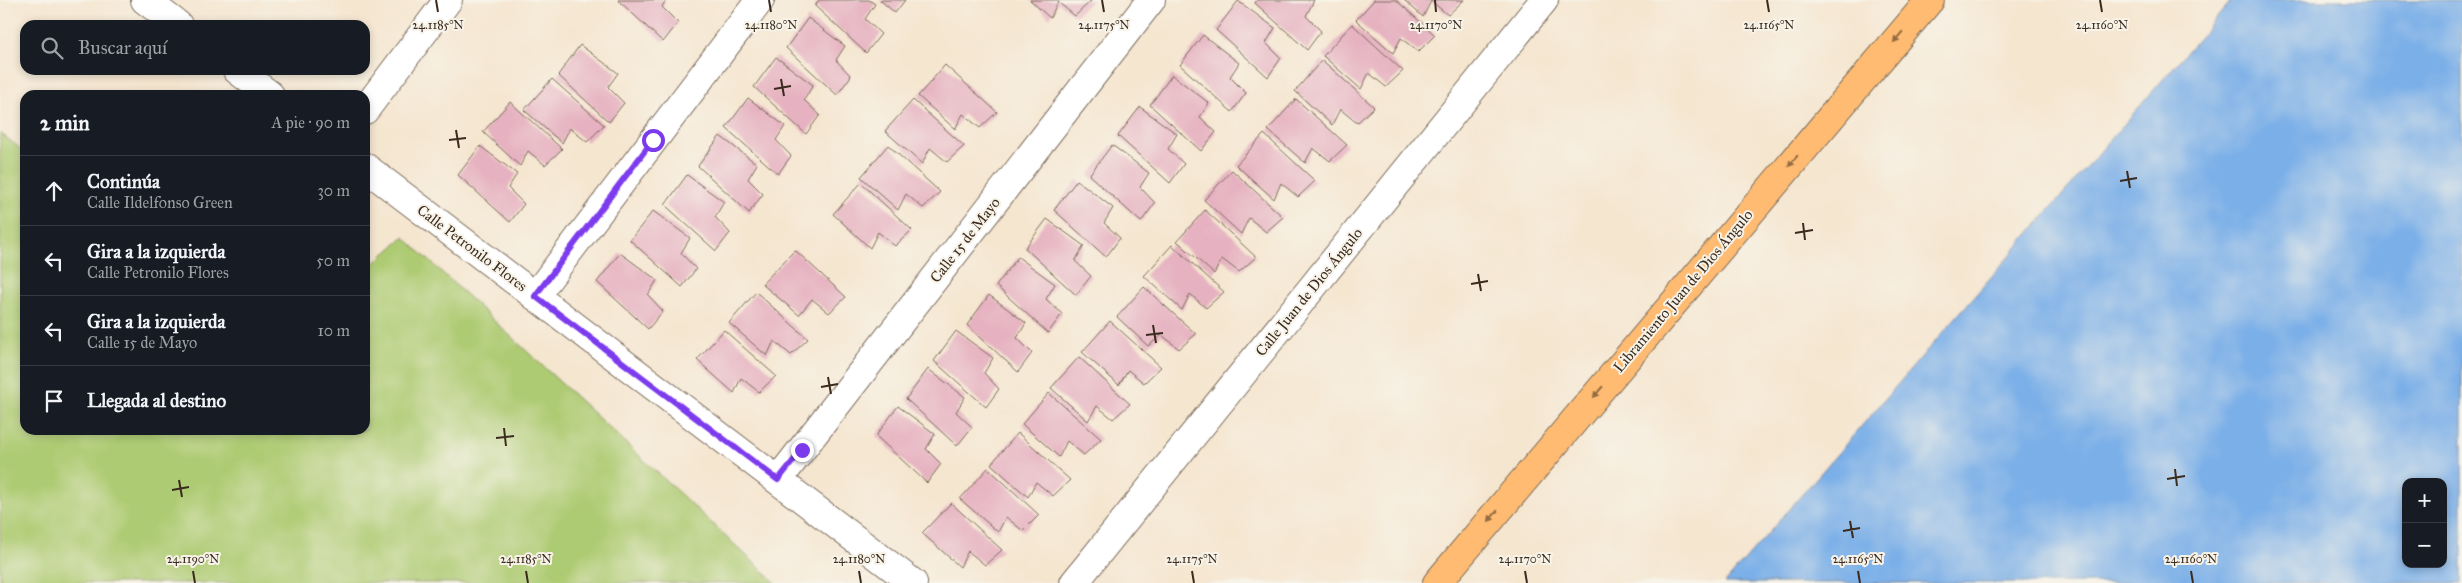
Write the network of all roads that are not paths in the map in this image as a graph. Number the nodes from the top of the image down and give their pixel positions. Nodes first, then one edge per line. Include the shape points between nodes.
1 (145, 0) edge
2 (448, 0) edge
3 (760, 0) edge
4 (1152, 0) edge
5 (1544, 0) edge
6 (1930, 0) edge
7 (171, 20) edge
8 (244, 75) edge
9 (263, 90) edge
10 (370, 103) edge
11 (370, 171) edge
12 (535, 296) junction
13 (778, 480) junction
14 (913, 583) edge
15 (1074, 583) edge
16 (1437, 583) edge

1 - 7 street
2 - 10 street
3 - 12 street
4 - 13 street, Calle 15 de Mayo
5 - 15 street, Calle Juan de Dios Ángulo
6 -> 16 highway, Libramiento Juan de Dios Ángulo
8 - 9 street
11 - 12 street, Calle Petronilo Flores
12 - 13 street, Calle Petronilo Flores
13 - 14 street, Calle Petronilo Flores

